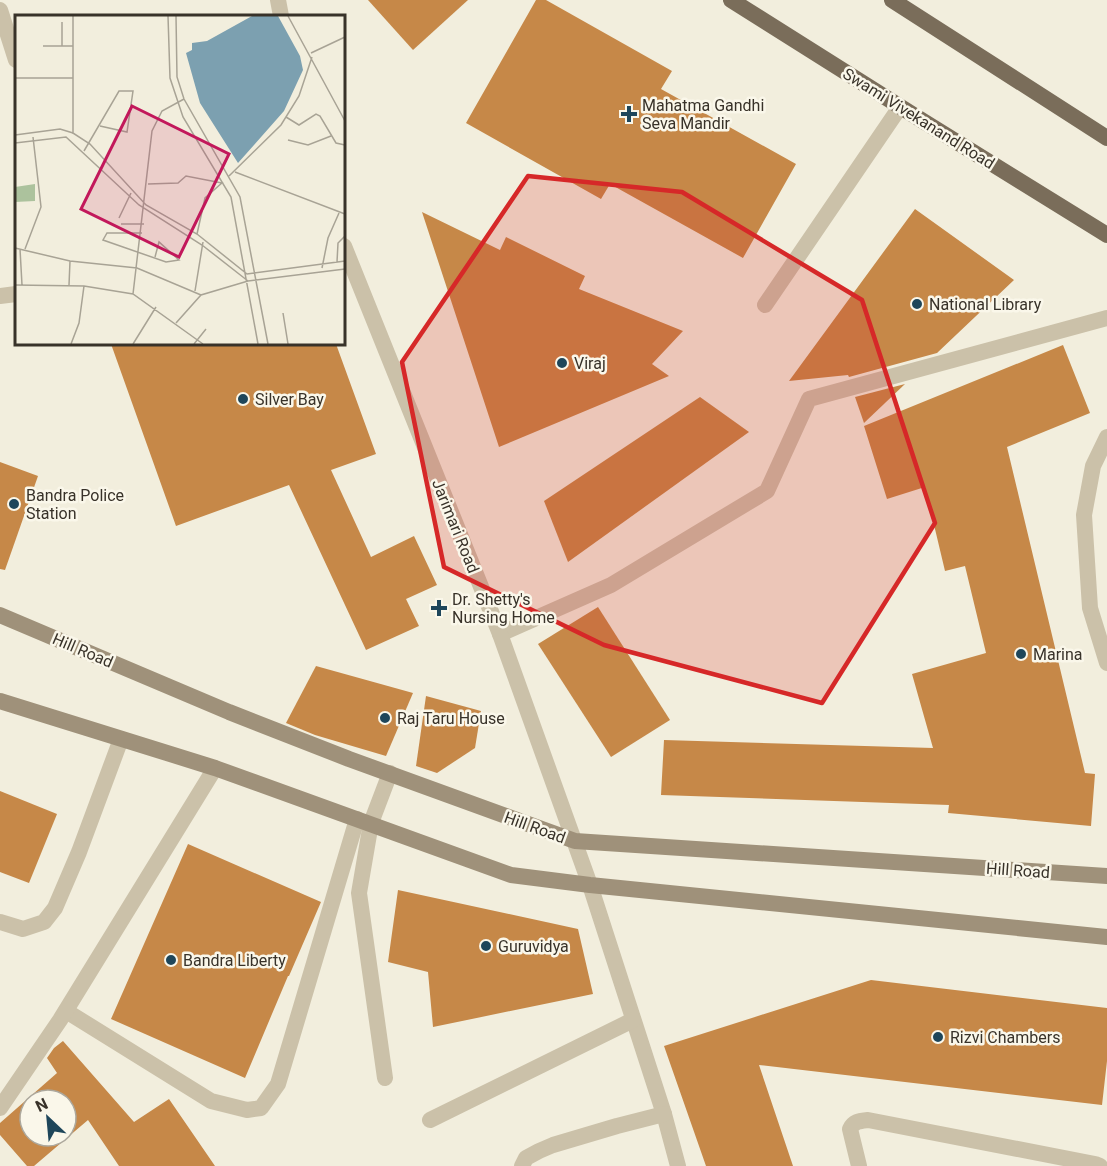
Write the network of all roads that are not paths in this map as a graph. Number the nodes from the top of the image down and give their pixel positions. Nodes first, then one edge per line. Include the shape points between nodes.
1 (278, 0) edge
2 (731, 0) edge
3 (892, 0) edge
4 (0, 10) edge
5 (281, 15) edge
6 (15, 57) edge
7 (900, 107) junction
8 (1107, 138) edge
9 (1107, 235) edge
10 (345, 248) edge
11 (15, 294) edge
12 (0, 296) edge
13 (765, 305) dead end
14 (1107, 318) edge
15 (1107, 437) edge
16 (0, 615) edge
17 (500, 634) junction
18 (1107, 663) edge
19 (0, 701) edge
20 (121, 739) junction
21 (215, 768) junction
22 (390, 773) junction
23 (364, 821) junction
24 (575, 841) junction
25 (1107, 876) edge
26 (590, 885) junction
27 (0, 922) edge
28 (1107, 937) edge
29 (66, 1011) junction
30 (633, 1020) junction
31 (385, 1078) dead end
32 (0, 1108) edge
33 (664, 1114) junction
34 (430, 1120) dead end
35 (522, 1166) edge
36 (678, 1166) edge
37 (859, 1166) edge
38 (1100, 1166) edge

1 - 5 street
2 - 7 main road, Swami Vivekanand Road
3 - 8 main road
4 - 6 street
7 - 9 main road, Swami Vivekanand Road
7 - 13 street
10 - 17 street, Jarimari Road
11 - 12 street
14 - 17 street via 809,399 767,491 611,585
15 - 18 street via 1093,466 1084,515 1090,608
16 - 22 main road, Hill Road via 229,712
17 - 24 street, Jarimari Road
19 - 20 main road
20 - 21 main road
20 - 27 street via 55,908 44,922 22,928
21 - 23 main road
21 - 29 street
22 - 23 street
22 - 24 main road, Hill Road
23 - 26 main road via 512,874
23 - 29 street via 278,1084 261,1108 247,1110 211,1101
23 - 31 street via 359,893
24 - 25 main road, Hill Road
24 - 26 street, Jarimari Road
26 - 28 main road
26 - 30 street, Jarimari Road
29 - 32 street
30 - 33 street, Jarimari Road
30 - 34 street
33 - 35 street via 553,1145 526,1158
33 - 36 street, Jarimari Road
37 - 38 street via 850,1129 858,1121 868,1120

